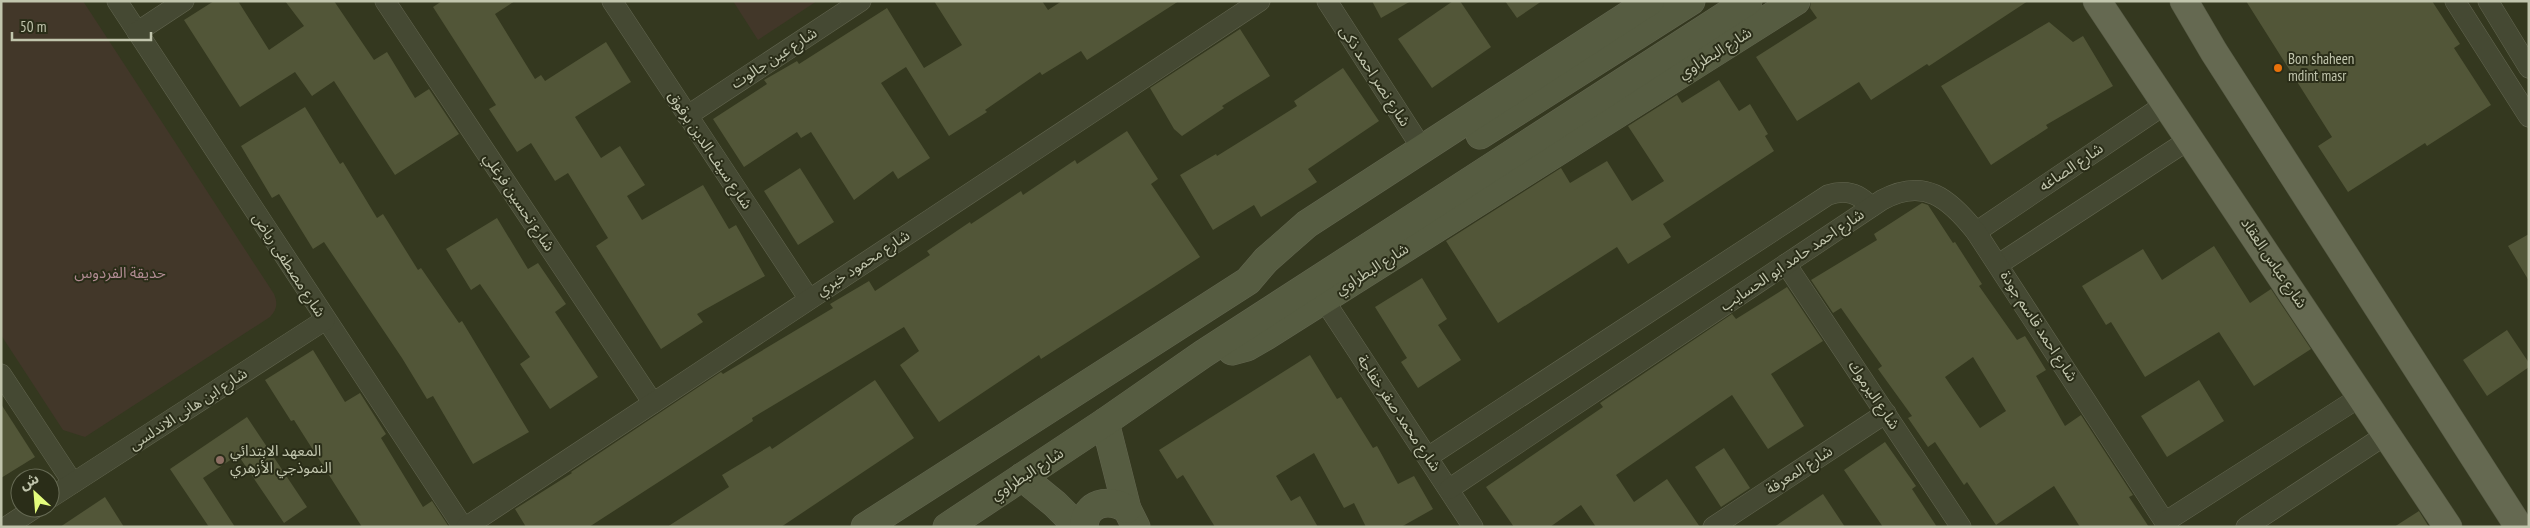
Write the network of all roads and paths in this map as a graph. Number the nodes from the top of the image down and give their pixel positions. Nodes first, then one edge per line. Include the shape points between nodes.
1 (117, 1) edge
2 (184, 1) edge
3 (385, 1) edge
4 (612, 1) edge
5 (861, 1) edge
6 (1260, 1) edge
7 (1327, 1) edge
8 (1650, 1) edge
9 (1691, 1) edge
10 (1748, 1) edge
11 (1796, 1) edge
12 (2097, 1) edge
13 (2184, 1) edge
14 (2454, 1) edge
15 (2488, 1) edge
16 (137, 32) junction
17 (2525, 55) edge
18 (2496, 66) junction
19 (2167, 103) junction
20 (687, 116) junction
21 (2529, 116) edge
22 (2190, 139) junction
23 (1423, 150) junction
24 (1871, 208) junction
25 (1976, 232) junction
26 (1786, 264) junction
27 (1999, 264) junction
28 (1248, 281) junction
29 (809, 299) junction
30 (1324, 300) junction
31 (326, 320) junction
32 (1203, 354) junction
33 (1, 374) edge
34 (2362, 395) junction
35 (653, 403) junction
36 (1886, 413) junction
37 (1105, 422) junction
38 (2387, 434) junction
39 (1428, 457) junction
40 (1022, 477) junction
41 (73, 483) junction
42 (1449, 489) junction
43 (60, 491) edge
44 (20, 518) edge
45 (1131, 518) edge
46 (2166, 524) edge
47 (6, 527) edge
48 (464, 527) edge
49 (865, 527) edge
50 (947, 527) edge
51 (1078, 527) edge
52 (1084, 527) edge
53 (1473, 527) edge
54 (1713, 527) edge
55 (1961, 527) edge
56 (2246, 527) edge
57 (2448, 527) edge
58 (2519, 527) edge

1 - 16 street, شارع مصطفى رياض
2 - 16 street
3 - 35 street, شارع تحسين فرغلي
4 - 20 street, شارع سيف الدين برقوق
5 - 20 street, شارع عين جالوت
6 - 29 street, شارع محمود خيري
7 - 23 street, شارع نصر احمد ذكى
8 - 23 street
9 - 28 street
10 - 32 street
11 - 30 street, شارع البطراوي
12 - 19 main road, شارع عباس العقاد
13 - 58 main road
14 - 18 street
15 - 17 street
16 - 31 street, شارع مصطفى رياض
17 - 18 street
18 - 21 street
19 - 22 main road, شارع عباس العقاد
19 - 25 street, شارع الصاغه
20 - 29 street, شارع سيف الدين برقوق
22 - 27 street
22 - 34 main road, شارع عباس العقاد
23 - 28 street via 1307,224 1266,260
24 - 25 street, شارع احمد قاسم جودة via 1894,194 1922,190 1946,201
24 - 26 street, شارع احمد حامد ابو الحسايب
24 - 39 street, شارع احمد حامد ابو الحسايب via 1856,194 1837,192 1828,195
25 - 27 street, شارع احمد قاسم جودة
26 - 36 street, شارع اليرموك
26 - 42 street, شارع احمد حامد ابو الحسايب
27 - 46 street, شارع احمد قاسم جودة
28 - 49 street
29 - 35 street, شارع محمود خيري
30 - 32 street, شارع البطراوي via 1247,347 1226,353
30 - 39 street, شارع محمد صقر خفاجة
31 - 41 street, شارع ابن هانى الاندلسى
31 - 48 street, شارع مصطفى رياض
32 - 37 street, شارع البطراوي
33 - 41 street
34 - 38 main road, شارع عباس العقاد
34 - 46 street
35 - 48 street, شارع محمود خيري
36 - 54 street, شارع المعرفة
36 - 55 street, شارع اليرموك
37 - 40 street, شارع البطراوي
37 - 45 street
38 - 56 street
38 - 57 main road, شارع عباس العقاد
39 - 42 street, شارع محمد صقر خفاجة
40 - 50 street, شارع البطراوي
40 - 51 street
41 - 43 street, شارع ابن هانى الاندلسى
42 - 53 street, شارع محمد صقر خفاجة
44 - 47 street
45 - 52 street via 1117,503 1106,502 1095,505 1087,513

